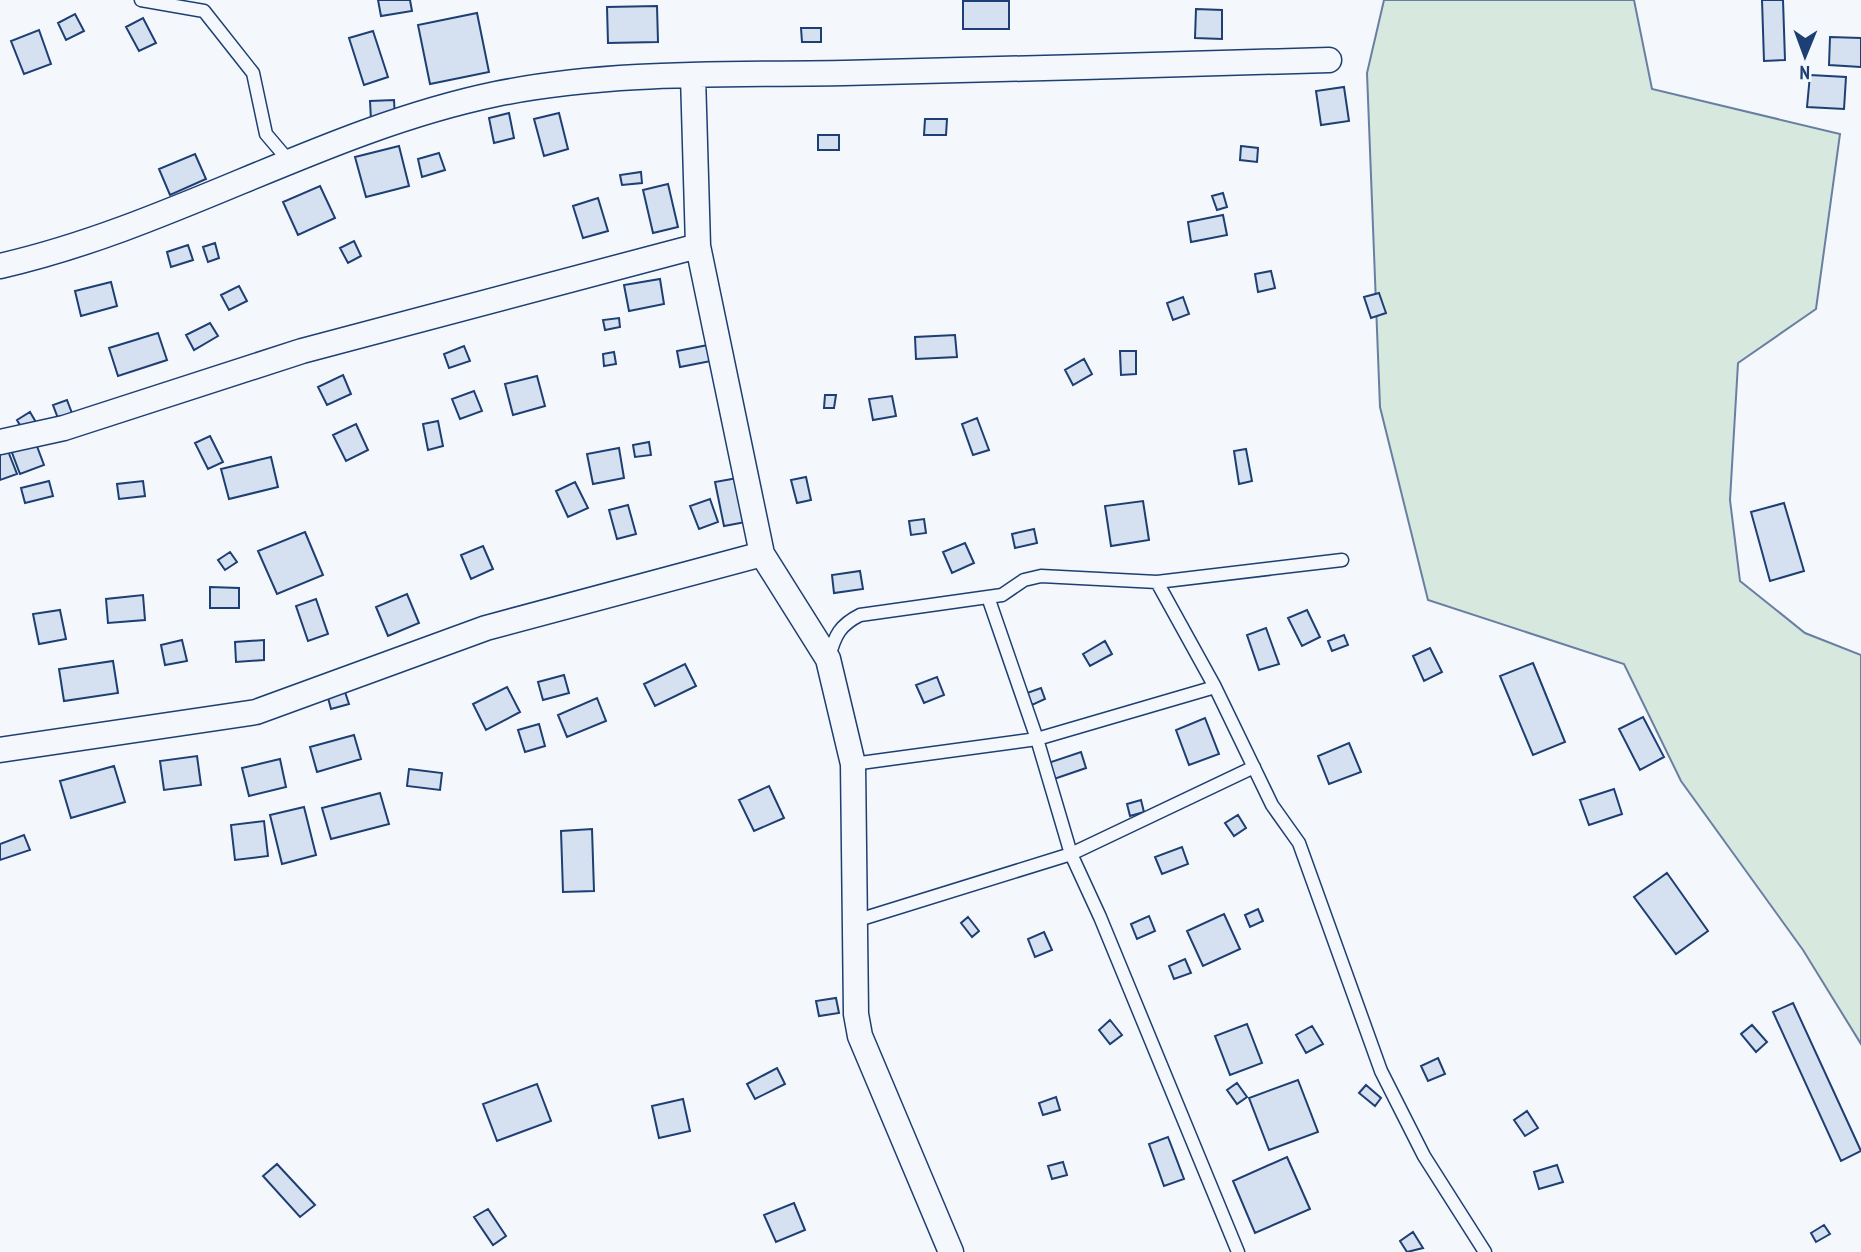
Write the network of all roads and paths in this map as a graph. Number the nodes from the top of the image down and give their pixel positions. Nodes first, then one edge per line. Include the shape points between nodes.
1 (141, 0) edge
2 (1329, 60) dead end
3 (693, 76) junction
4 (289, 161) junction
5 (698, 246) junction
6 (0, 266) edge
7 (0, 442) edge
8 (762, 554) junction
9 (1342, 560) dead end
10 (1157, 582) junction
11 (988, 597) junction
12 (828, 659) junction
13 (1215, 687) junction
14 (1037, 739) junction
15 (0, 750) edge
16 (853, 764) junction
17 (1254, 767) junction
18 (1070, 854) junction
19 (855, 921) junction
20 (951, 1252) edge
21 (1238, 1252) edge
22 (1485, 1252) edge

1 - 4 lane via 204,11 253,72 266,134
2 - 3 street
3 - 4 street via 570,83 499,94 441,107
3 - 5 street
4 - 6 street via 62,251
5 - 7 street via 302,351 64,428
5 - 8 street
8 - 12 street
8 - 15 street via 486,628 256,712
9 - 10 lane
10 - 11 lane via 1041,576
10 - 13 lane
11 - 12 lane via 860,615 835,633
11 - 14 lane
12 - 16 street
13 - 14 lane
13 - 17 lane
14 - 16 lane
14 - 18 lane
16 - 19 street
17 - 18 lane
17 - 22 lane via 1272,805 1299,843 1381,1071 1424,1156
18 - 19 lane
18 - 21 lane
19 - 20 street via 860,1036

